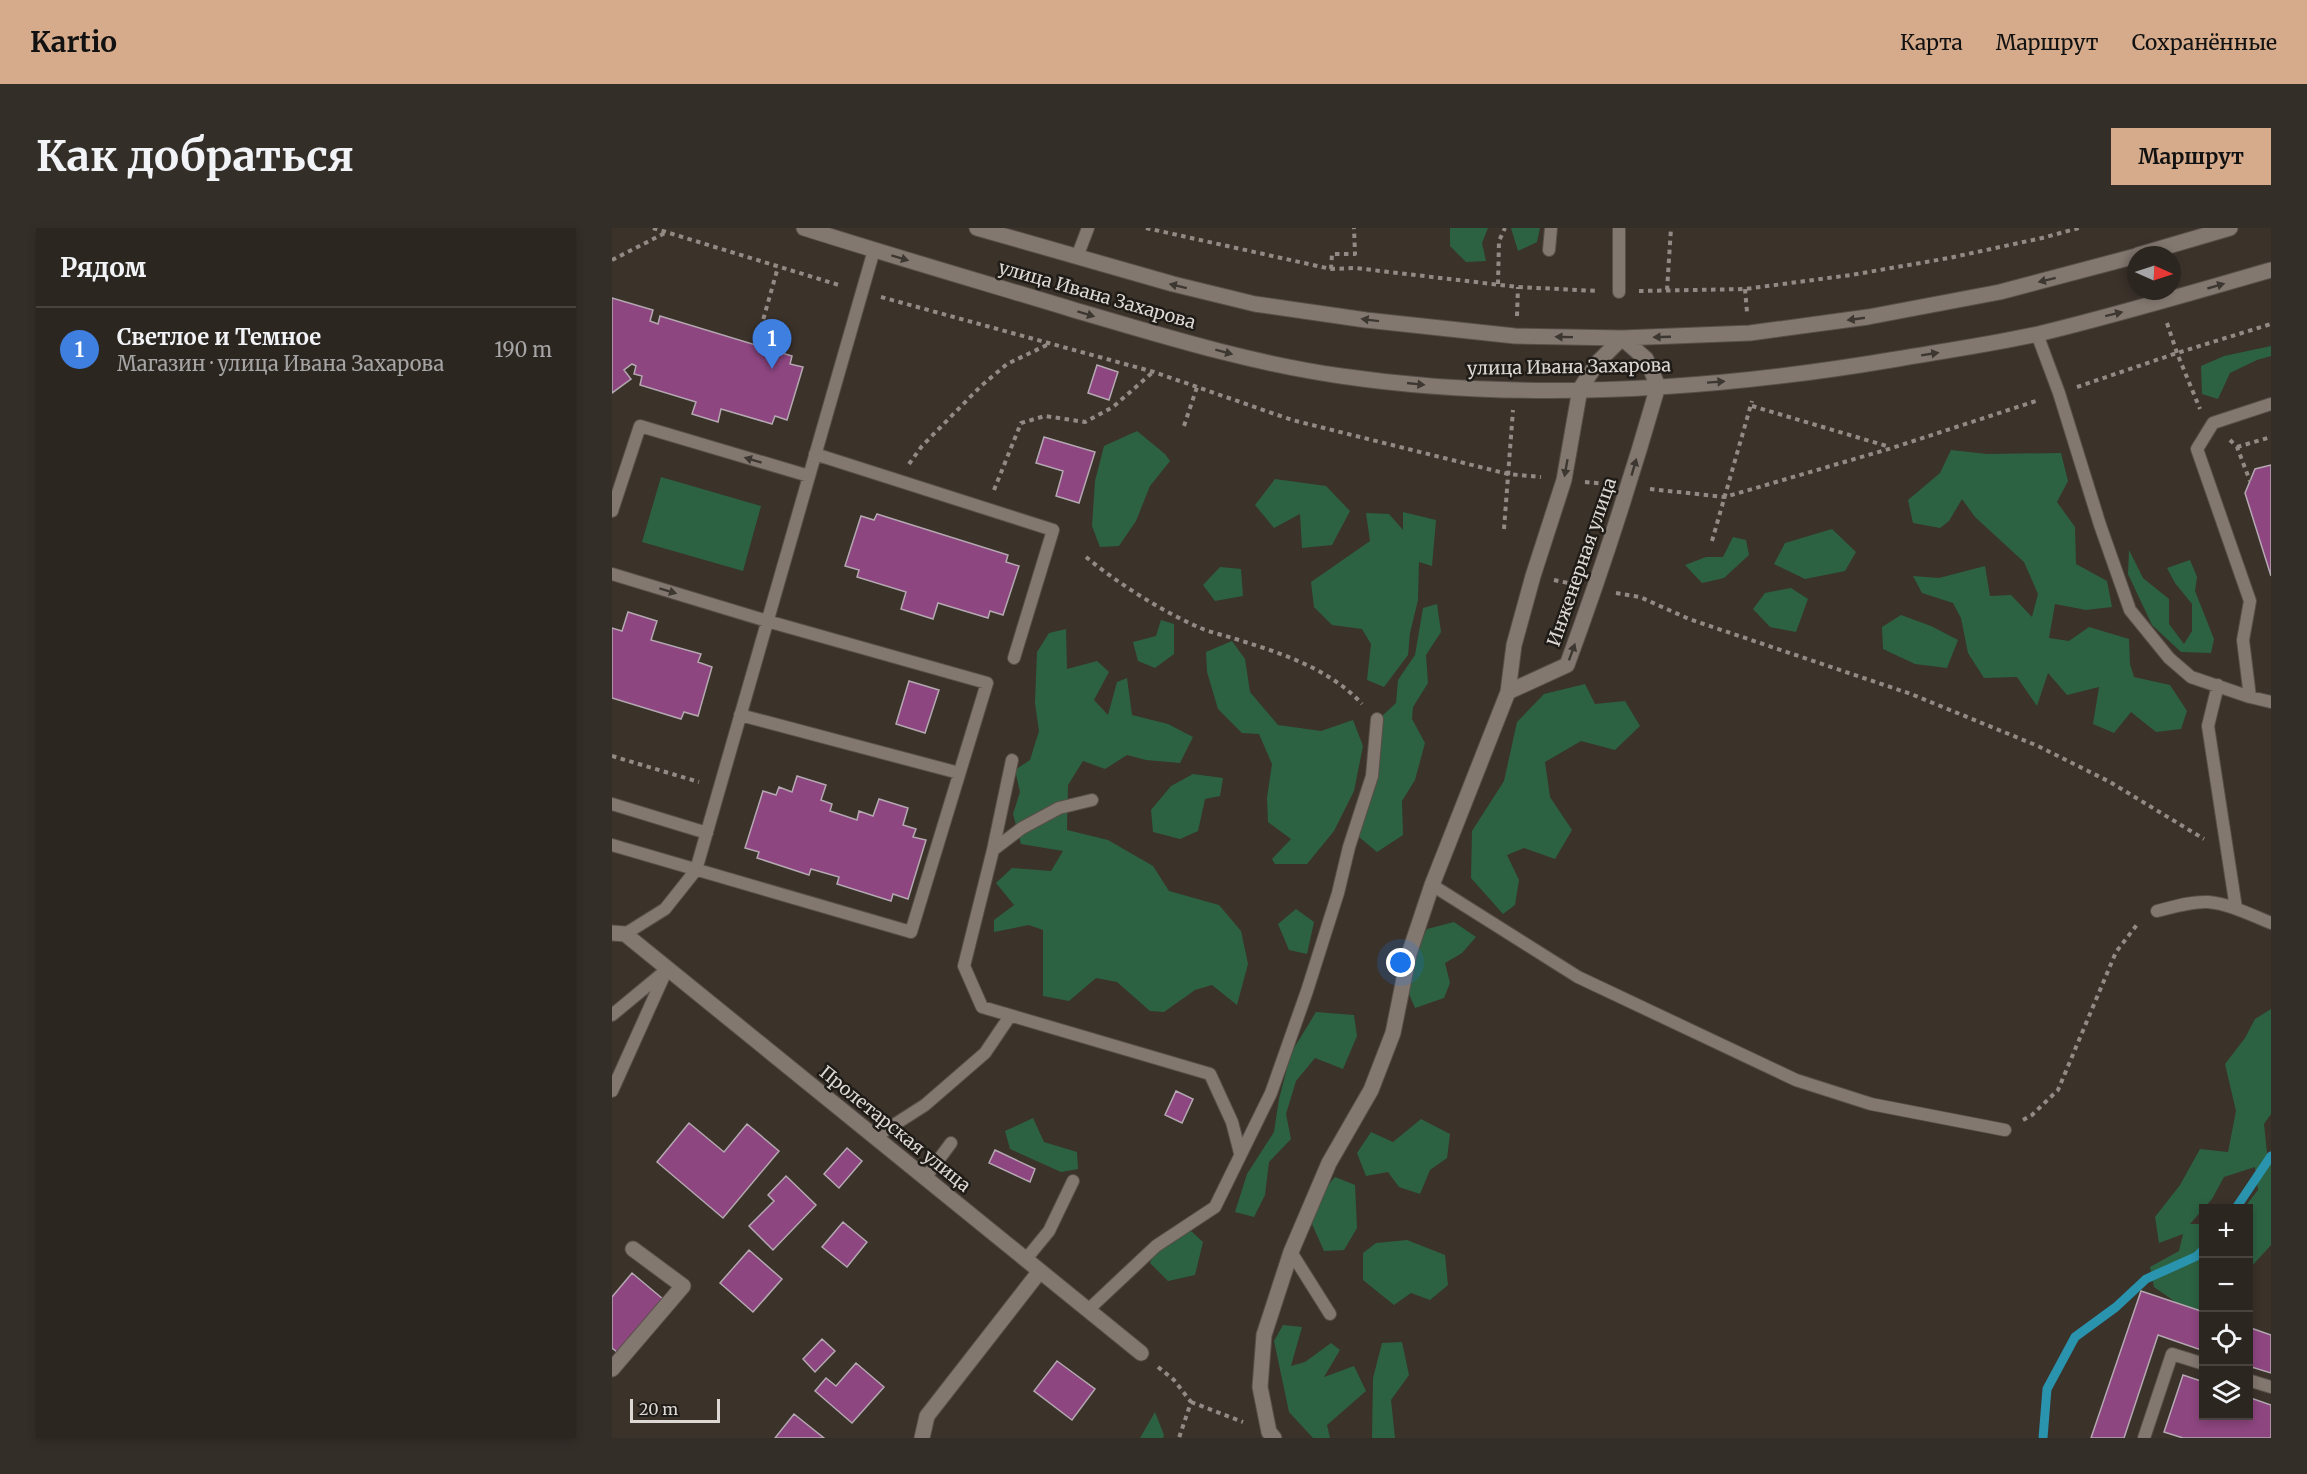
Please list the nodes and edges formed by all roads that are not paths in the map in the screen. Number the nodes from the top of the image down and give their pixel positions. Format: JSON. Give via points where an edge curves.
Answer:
{"nodes":[{"id":1,"x":804,"y":228,"type":"edge"},
{"id":2,"x":977,"y":228,"type":"edge"},
{"id":3,"x":1088,"y":228,"type":"edge"},
{"id":4,"x":1551,"y":228,"type":"edge"},
{"id":5,"x":1619,"y":228,"type":"edge"},
{"id":6,"x":2230,"y":228,"type":"edge"},
{"id":7,"x":2204,"y":232,"type":"edge"},
{"id":8,"x":2163,"y":246,"type":"edge"},
{"id":9,"x":874,"y":250,"type":"junction"},
{"id":10,"x":1549,"y":250,"type":"dead end"},
{"id":11,"x":1077,"y":257,"type":"junction"},
{"id":12,"x":2127,"y":258,"type":"edge"},
{"id":13,"x":2271,"y":270,"type":"edge"},
{"id":14,"x":1619,"y":292,"type":"dead end"},
{"id":15,"x":2037,"y":334,"type":"junction"},
{"id":16,"x":1623,"y":338,"type":"junction"},
{"id":17,"x":1658,"y":386,"type":"junction"},
{"id":18,"x":1580,"y":389,"type":"junction"},
{"id":19,"x":2271,"y":404,"type":"edge"},
{"id":20,"x":815,"y":454,"type":"junction"},
{"id":21,"x":809,"y":476,"type":"junction"},
{"id":22,"x":612,"y":511,"type":"edge"},
{"id":23,"x":612,"y":574,"type":"edge"},
{"id":24,"x":767,"y":621,"type":"junction"},
{"id":25,"x":1014,"y":658,"type":"dead end"},
{"id":26,"x":2218,"y":685,"type":"junction"},
{"id":27,"x":1508,"y":692,"type":"junction"},
{"id":28,"x":2250,"y":697,"type":"junction"},
{"id":29,"x":2271,"y":702,"type":"edge"},
{"id":30,"x":740,"y":715,"type":"junction"},
{"id":31,"x":1377,"y":720,"type":"road end"},
{"id":32,"x":1012,"y":760,"type":"dead end"},
{"id":33,"x":959,"y":773,"type":"junction"},
{"id":34,"x":1092,"y":800,"type":"dead end"},
{"id":35,"x":612,"y":804,"type":"edge"},
{"id":36,"x":706,"y":833,"type":"junction"},
{"id":37,"x":612,"y":845,"type":"edge"},
{"id":38,"x":993,"y":850,"type":"junction"},
{"id":39,"x":696,"y":870,"type":"junction"},
{"id":40,"x":1432,"y":885,"type":"junction"},
{"id":41,"x":2236,"y":909,"type":"junction"},
{"id":42,"x":2157,"y":911,"type":"road end"},
{"id":43,"x":2271,"y":923,"type":"edge"},
{"id":44,"x":618,"y":934,"type":"edge"},
{"id":45,"x":667,"y":969,"type":"junction"},
{"id":46,"x":612,"y":1015,"type":"edge"},
{"id":47,"x":1010,"y":1016,"type":"junction"},
{"id":48,"x":612,"y":1091,"type":"edge"},
{"id":49,"x":2005,"y":1130,"type":"road end"},
{"id":50,"x":875,"y":1137,"type":"junction"},
{"id":51,"x":951,"y":1143,"type":"dead end"},
{"id":52,"x":1240,"y":1153,"type":"junction"},
{"id":53,"x":925,"y":1178,"type":"junction"},
{"id":54,"x":1073,"y":1181,"type":"dead end"},
{"id":55,"x":633,"y":1249,"type":"dead end"},
{"id":56,"x":1291,"y":1252,"type":"junction"},
{"id":57,"x":1026,"y":1259,"type":"junction"},
{"id":58,"x":1040,"y":1271,"type":"junction"},
{"id":59,"x":1088,"y":1310,"type":"junction"},
{"id":60,"x":1330,"y":1314,"type":"dead end"},
{"id":61,"x":1141,"y":1353,"type":"road end"},
{"id":62,"x":2199,"y":1362,"type":"edge"},
{"id":63,"x":612,"y":1369,"type":"edge"},
{"id":64,"x":2253,"y":1382,"type":"edge"},
{"id":65,"x":2271,"y":1387,"type":"edge"},
{"id":66,"x":1272,"y":1435,"type":"edge"},
{"id":67,"x":922,"y":1438,"type":"edge"},
{"id":68,"x":2144,"y":1438,"type":"edge"}],
"edges":[{"from":1,"to":9,"type":"main road","name":"улица Ивана Захарова"},
{"from":2,"to":11,"type":"main road","name":"улица Ивана Захарова"},
{"from":3,"to":11,"type":"lane"},
{"from":4,"to":10,"type":"lane"},
{"from":5,"to":14,"type":"lane"},
{"from":6,"to":7,"type":"main road","name":"улица Ивана Захарова"},
{"from":7,"to":8,"type":"main road","name":"улица Ивана Захарова"},
{"from":9,"to":18,"type":"main road","name":"улица Ивана Захарова","one_way":true,"via":[[1248,358],[1341,376],[1439,386],[1514,391]]},
{"from":9,"to":20,"type":"lane"},
{"from":16,"to":11,"type":"main road","name":"улица Ивана Захарова","one_way":true,"via":[[1515,336],[1255,304]]},
{"from":12,"to":16,"type":"main road","name":"улица Ивана Захарова","one_way":true,"via":[[2000,292],[1868,317],[1750,333]]},
{"from":15,"to":13,"type":"main road","name":"улица Ивана Захарова","one_way":true},
{"from":17,"to":15,"type":"main road","name":"улица Ивана Захарова","one_way":true,"via":[[1828,371]]},
{"from":15,"to":26,"type":"lane","via":[[2130,610],[2169,658],[2191,677]]},
{"from":16,"to":17,"type":"main road","via":[[1646,359]]},
{"from":16,"to":18,"type":"main road","via":[[1598,362]]},
{"from":17,"to":18,"type":"main road","name":"улица Ивана Захарова"},
{"from":27,"to":17,"type":"main road","name":"Инженерная улица","one_way":true,"via":[[1567,665],[1629,486]]},
{"from":18,"to":27,"type":"main road","one_way":true,"via":[[1564,480],[1514,645]]},
{"from":19,"to":28,"type":"lane","via":[[2213,423],[2197,449],[2250,601],[2243,640]]},
{"from":20,"to":21,"type":"lane"},
{"from":20,"to":25,"type":"lane","via":[[1053,530]]},
{"from":21,"to":22,"type":"lane","one_way":true,"via":[[640,426]]},
{"from":21,"to":24,"type":"lane"},
{"from":23,"to":24,"type":"lane","one_way":true},
{"from":24,"to":30,"type":"lane"},
{"from":24,"to":33,"type":"lane","via":[[987,683]]},
{"from":26,"to":28,"type":"lane"},
{"from":26,"to":41,"type":"lane","via":[[2208,726]]},
{"from":27,"to":40,"type":"main road"},
{"from":28,"to":29,"type":"lane"},
{"from":30,"to":33,"type":"lane"},
{"from":30,"to":36,"type":"lane"},
{"from":31,"to":52,"type":"lane","via":[[1372,776],[1307,992],[1271,1093]]},
{"from":32,"to":38,"type":"lane"},
{"from":33,"to":39,"type":"lane","via":[[911,932]]},
{"from":34,"to":38,"type":"lane","via":[[1059,808]]},
{"from":35,"to":36,"type":"lane"},
{"from":36,"to":39,"type":"lane"},
{"from":37,"to":39,"type":"lane"},
{"from":38,"to":47,"type":"lane","via":[[964,966],[982,1007]]},
{"from":39,"to":44,"type":"lane","via":[[665,909]]},
{"from":40,"to":49,"type":"lane","via":[[1578,977],[1796,1080],[1871,1104]]},
{"from":40,"to":56,"type":"main road","via":[[1409,954],[1393,1033],[1371,1090],[1329,1163]]},
{"from":41,"to":42,"type":"lane","via":[[2208,902]]},
{"from":41,"to":43,"type":"lane"},
{"from":44,"to":45,"type":"main road","name":"Пролетарская улица"},
{"from":45,"to":46,"type":"lane"},
{"from":45,"to":48,"type":"lane"},
{"from":45,"to":50,"type":"main road","name":"Пролетарская улица"},
{"from":47,"to":50,"type":"lane","via":[[985,1053],[925,1105]]},
{"from":47,"to":52,"type":"lane","via":[[1210,1074],[1232,1122]]},
{"from":50,"to":53,"type":"main road","name":"Пролетарская улица"},
{"from":51,"to":53,"type":"lane"},
{"from":52,"to":59,"type":"lane","via":[[1215,1207],[1156,1246]]},
{"from":53,"to":57,"type":"main road","name":"Пролетарская улица"},
{"from":54,"to":57,"type":"lane","via":[[1049,1231]]},
{"from":55,"to":63,"type":"main road","via":[[683,1286]]},
{"from":56,"to":60,"type":"lane"},
{"from":56,"to":66,"type":"main road","via":[[1264,1335],[1260,1387]]},
{"from":57,"to":58,"type":"main road","name":"Пролетарская улица"},
{"from":58,"to":59,"type":"main road","name":"Пролетарская улица"},
{"from":58,"to":67,"type":"main road","via":[[927,1416]]},
{"from":59,"to":61,"type":"main road","name":"Пролетарская улица"},
{"from":62,"to":68,"type":"lane","via":[[2172,1354]]},
{"from":64,"to":65,"type":"lane"}]}
